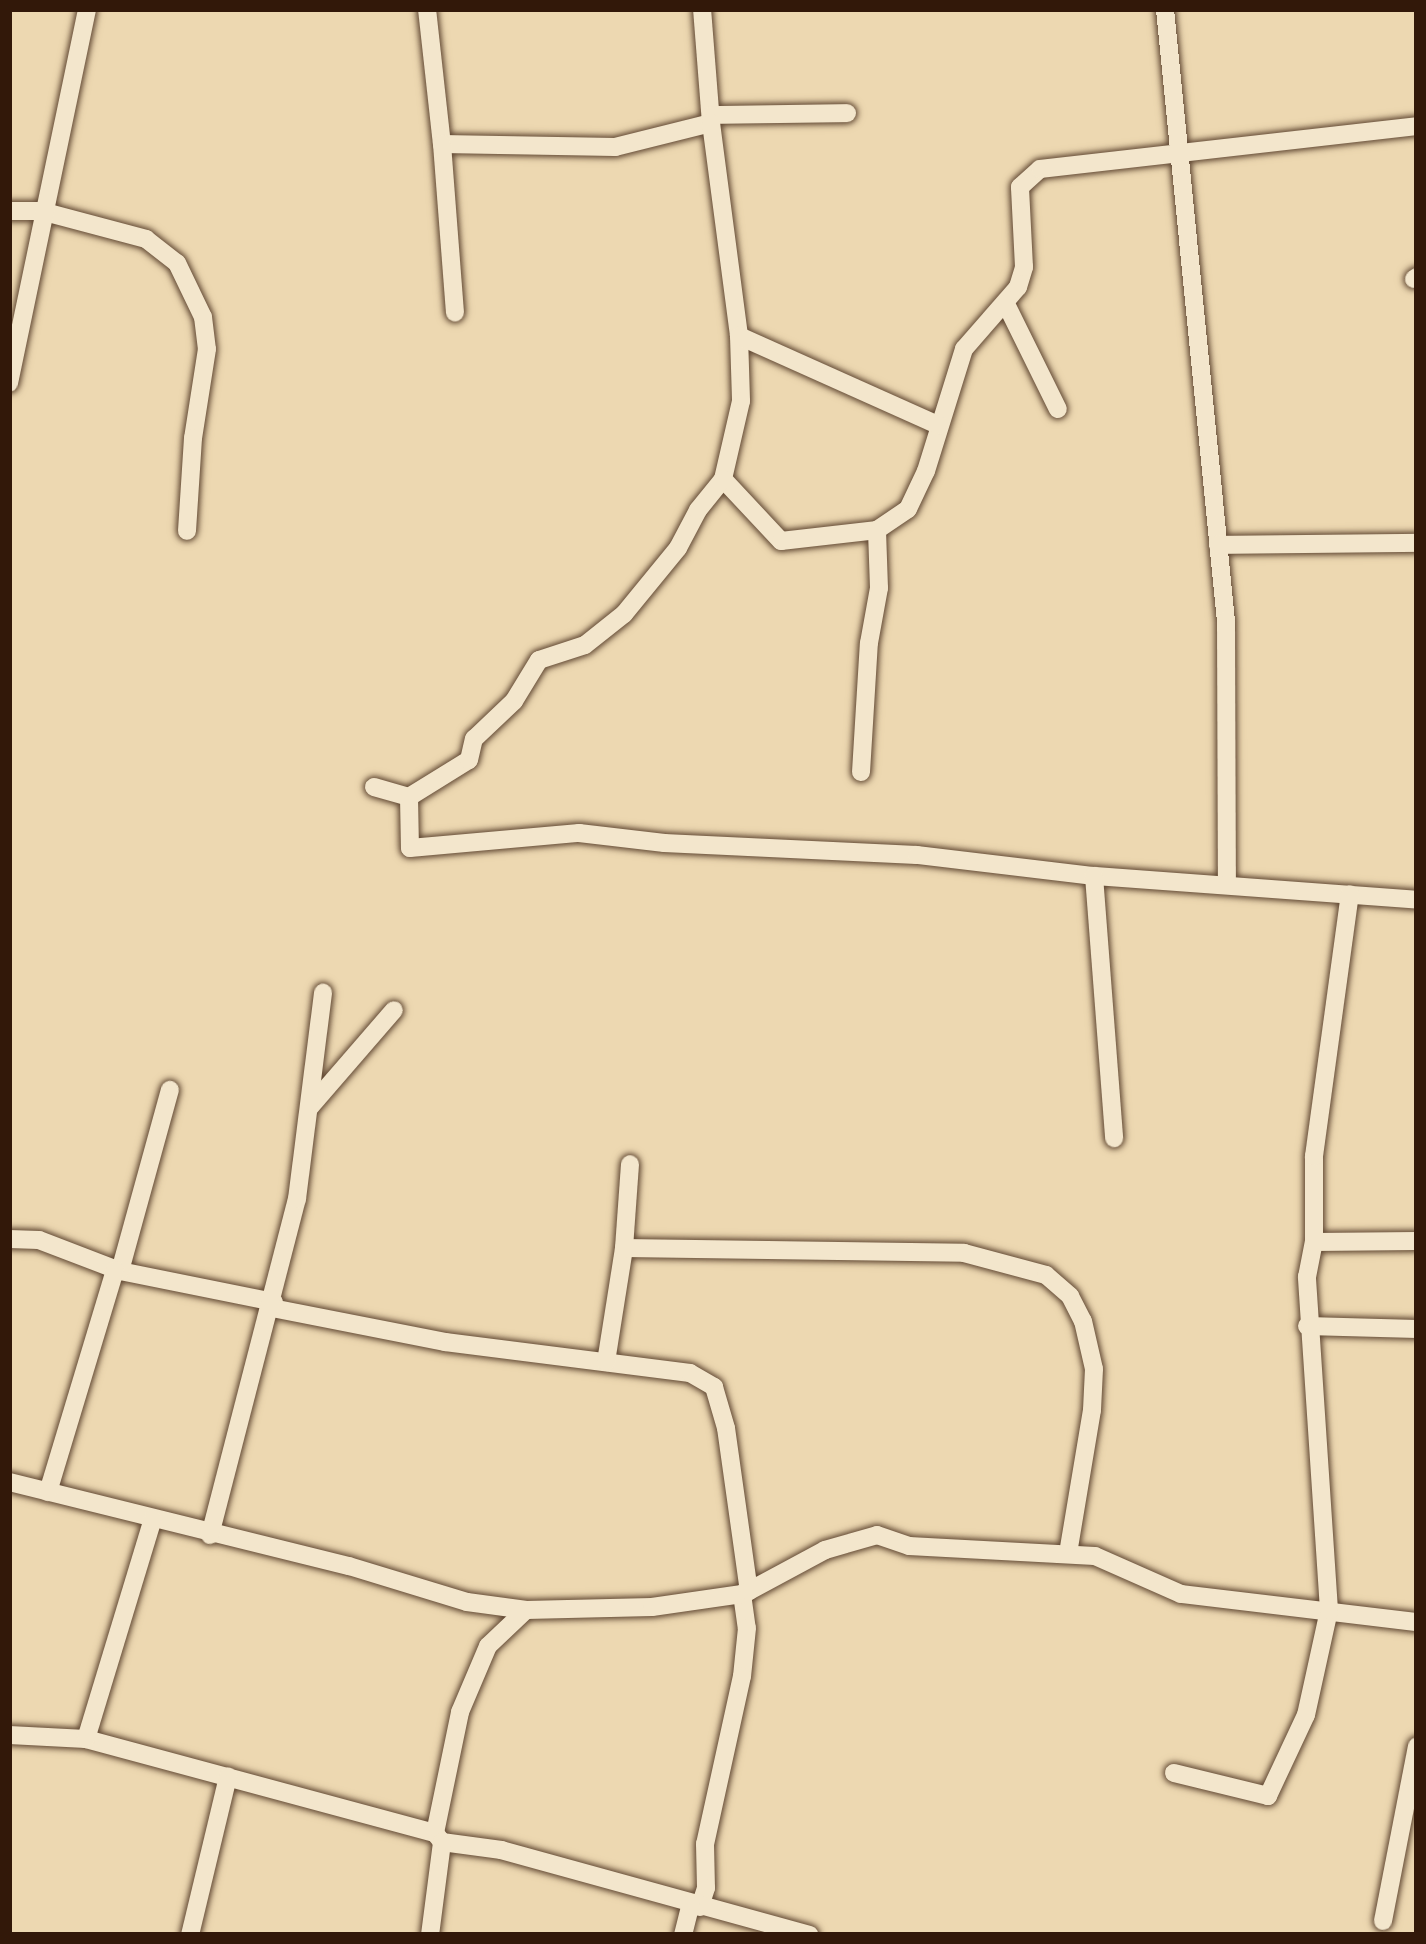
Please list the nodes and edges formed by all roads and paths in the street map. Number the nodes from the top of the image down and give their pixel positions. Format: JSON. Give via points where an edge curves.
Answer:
{"nodes":[{"id":1,"x":87,"y":9,"type":"edge"},
{"id":2,"x":427,"y":9,"type":"edge"},
{"id":3,"x":702,"y":9,"type":"edge"},
{"id":4,"x":1165,"y":9,"type":"edge"},
{"id":5,"x":847,"y":113,"type":"dead end"},
{"id":6,"x":711,"y":119,"type":"junction"},
{"id":7,"x":1417,"y":126,"type":"edge"},
{"id":8,"x":442,"y":144,"type":"junction"},
{"id":9,"x":1180,"y":149,"type":"junction"},
{"id":10,"x":9,"y":211,"type":"edge"},
{"id":11,"x":41,"y":211,"type":"junction"},
{"id":12,"x":1006,"y":304,"type":"junction"},
{"id":13,"x":454,"y":313,"type":"dead end"},
{"id":14,"x":739,"y":336,"type":"junction"},
{"id":15,"x":9,"y":383,"type":"edge"},
{"id":16,"x":1058,"y":409,"type":"dead end"},
{"id":17,"x":938,"y":424,"type":"junction"},
{"id":18,"x":723,"y":479,"type":"junction"},
{"id":19,"x":877,"y":530,"type":"junction"},
{"id":20,"x":187,"y":531,"type":"dead end"},
{"id":21,"x":1417,"y":544,"type":"edge"},
{"id":22,"x":1218,"y":545,"type":"junction"},
{"id":23,"x":861,"y":772,"type":"dead end"},
{"id":24,"x":374,"y":787,"type":"dead end"},
{"id":25,"x":409,"y":796,"type":"junction"},
{"id":26,"x":1094,"y":876,"type":"junction"},
{"id":27,"x":1226,"y":883,"type":"junction"},
{"id":28,"x":1350,"y":894,"type":"junction"},
{"id":29,"x":1417,"y":900,"type":"edge"},
{"id":30,"x":323,"y":993,"type":"dead end"},
{"id":31,"x":394,"y":1010,"type":"dead end"},
{"id":32,"x":170,"y":1090,"type":"dead end"},
{"id":33,"x":307,"y":1111,"type":"junction"},
{"id":34,"x":1114,"y":1138,"type":"dead end"},
{"id":35,"x":630,"y":1164,"type":"dead end"},
{"id":36,"x":9,"y":1239,"type":"edge"},
{"id":37,"x":1417,"y":1241,"type":"edge"},
{"id":38,"x":1314,"y":1242,"type":"junction"},
{"id":39,"x":624,"y":1248,"type":"junction"},
{"id":40,"x":117,"y":1270,"type":"junction"},
{"id":41,"x":273,"y":1305,"type":"junction"},
{"id":42,"x":1307,"y":1325,"type":"junction"},
{"id":43,"x":1417,"y":1329,"type":"edge"},
{"id":44,"x":607,"y":1362,"type":"junction"},
{"id":45,"x":9,"y":1482,"type":"edge"},
{"id":46,"x":48,"y":1492,"type":"junction"},
{"id":47,"x":153,"y":1519,"type":"junction"},
{"id":48,"x":210,"y":1534,"type":"junction"},
{"id":49,"x":1068,"y":1553,"type":"junction"},
{"id":50,"x":746,"y":1593,"type":"junction"},
{"id":51,"x":526,"y":1610,"type":"junction"},
{"id":52,"x":1329,"y":1610,"type":"junction"},
{"id":53,"x":1417,"y":1622,"type":"edge"},
{"id":54,"x":9,"y":1735,"type":"edge"},
{"id":55,"x":86,"y":1739,"type":"junction"},
{"id":56,"x":1417,"y":1746,"type":"edge"},
{"id":57,"x":1174,"y":1773,"type":"dead end"},
{"id":58,"x":228,"y":1777,"type":"junction"},
{"id":59,"x":438,"y":1838,"type":"junction"},
{"id":60,"x":696,"y":1905,"type":"junction"},
{"id":61,"x":1382,"y":1922,"type":"dead end"},
{"id":62,"x":190,"y":1935,"type":"edge"},
{"id":63,"x":430,"y":1935,"type":"edge"},
{"id":64,"x":683,"y":1935,"type":"edge"},
{"id":65,"x":808,"y":1935,"type":"edge"}],
"edges":[{"from":1,"to":11,"type":"street"},
{"from":2,"to":8,"type":"street"},
{"from":3,"to":6,"type":"street"},
{"from":4,"to":9,"type":"street"},
{"from":5,"to":6,"type":"street"},
{"from":6,"to":8,"type":"street","via":[[615,147]]},
{"from":6,"to":14,"type":"street"},
{"from":7,"to":9,"type":"street"},
{"from":8,"to":13,"type":"street"},
{"from":9,"to":12,"type":"street","via":[[1040,170],[1020,187],[1024,266]]},
{"from":9,"to":22,"type":"street"},
{"from":10,"to":11,"type":"street"},
{"from":11,"to":15,"type":"street"},
{"from":11,"to":20,"type":"street","via":[[146,239],[177,263],[203,317],[207,349]]},
{"from":12,"to":16,"type":"street"},
{"from":12,"to":17,"type":"street","via":[[964,349]]},
{"from":14,"to":17,"type":"street"},
{"from":14,"to":18,"type":"street","via":[[741,401]]},
{"from":17,"to":19,"type":"street","via":[[908,509]]},
{"from":18,"to":19,"type":"street","via":[[781,541]]},
{"from":18,"to":25,"type":"street","via":[[625,614],[585,645],[539,660],[514,701],[474,739],[469,760]]},
{"from":19,"to":23,"type":"street"},
{"from":21,"to":22,"type":"street"},
{"from":22,"to":27,"type":"street","via":[[1229,700]]},
{"from":24,"to":25,"type":"street"},
{"from":25,"to":26,"type":"street","via":[[410,848],[579,833],[917,855]]},
{"from":26,"to":27,"type":"street"},
{"from":26,"to":34,"type":"street"},
{"from":27,"to":28,"type":"street"},
{"from":28,"to":29,"type":"street"},
{"from":28,"to":38,"type":"street","via":[[1315,1156]]},
{"from":30,"to":33,"type":"street"},
{"from":31,"to":33,"type":"street"},
{"from":32,"to":40,"type":"street"},
{"from":33,"to":41,"type":"street"},
{"from":35,"to":39,"type":"street"},
{"from":36,"to":40,"type":"street","via":[[39,1240]]},
{"from":37,"to":38,"type":"street"},
{"from":38,"to":42,"type":"street"},
{"from":39,"to":44,"type":"street"},
{"from":39,"to":49,"type":"street","via":[[964,1253],[1046,1275],[1083,1321],[1094,1369]]},
{"from":40,"to":41,"type":"street"},
{"from":40,"to":46,"type":"street"},
{"from":41,"to":44,"type":"street","via":[[445,1342]]},
{"from":41,"to":48,"type":"street"},
{"from":42,"to":43,"type":"street"},
{"from":42,"to":52,"type":"street"},
{"from":44,"to":50,"type":"street","via":[[690,1373],[714,1387]]},
{"from":45,"to":46,"type":"street"},
{"from":46,"to":47,"type":"street"},
{"from":47,"to":48,"type":"street"},
{"from":47,"to":55,"type":"street"},
{"from":48,"to":51,"type":"street","via":[[467,1602]]},
{"from":49,"to":50,"type":"street","via":[[909,1546],[877,1535],[825,1550]]},
{"from":49,"to":52,"type":"street","via":[[1095,1556],[1180,1594]]},
{"from":50,"to":51,"type":"street","via":[[652,1607]]},
{"from":50,"to":60,"type":"street","via":[[742,1676],[704,1844],[706,1888]]},
{"from":51,"to":59,"type":"street","via":[[488,1646],[460,1712]]},
{"from":52,"to":53,"type":"street"},
{"from":52,"to":57,"type":"street","via":[[1306,1715],[1268,1796]]},
{"from":54,"to":55,"type":"street"},
{"from":55,"to":58,"type":"street"},
{"from":56,"to":61,"type":"street"},
{"from":58,"to":59,"type":"street"},
{"from":58,"to":62,"type":"street"},
{"from":59,"to":60,"type":"street"},
{"from":59,"to":63,"type":"street"},
{"from":60,"to":64,"type":"street"},
{"from":60,"to":65,"type":"street"}]}
